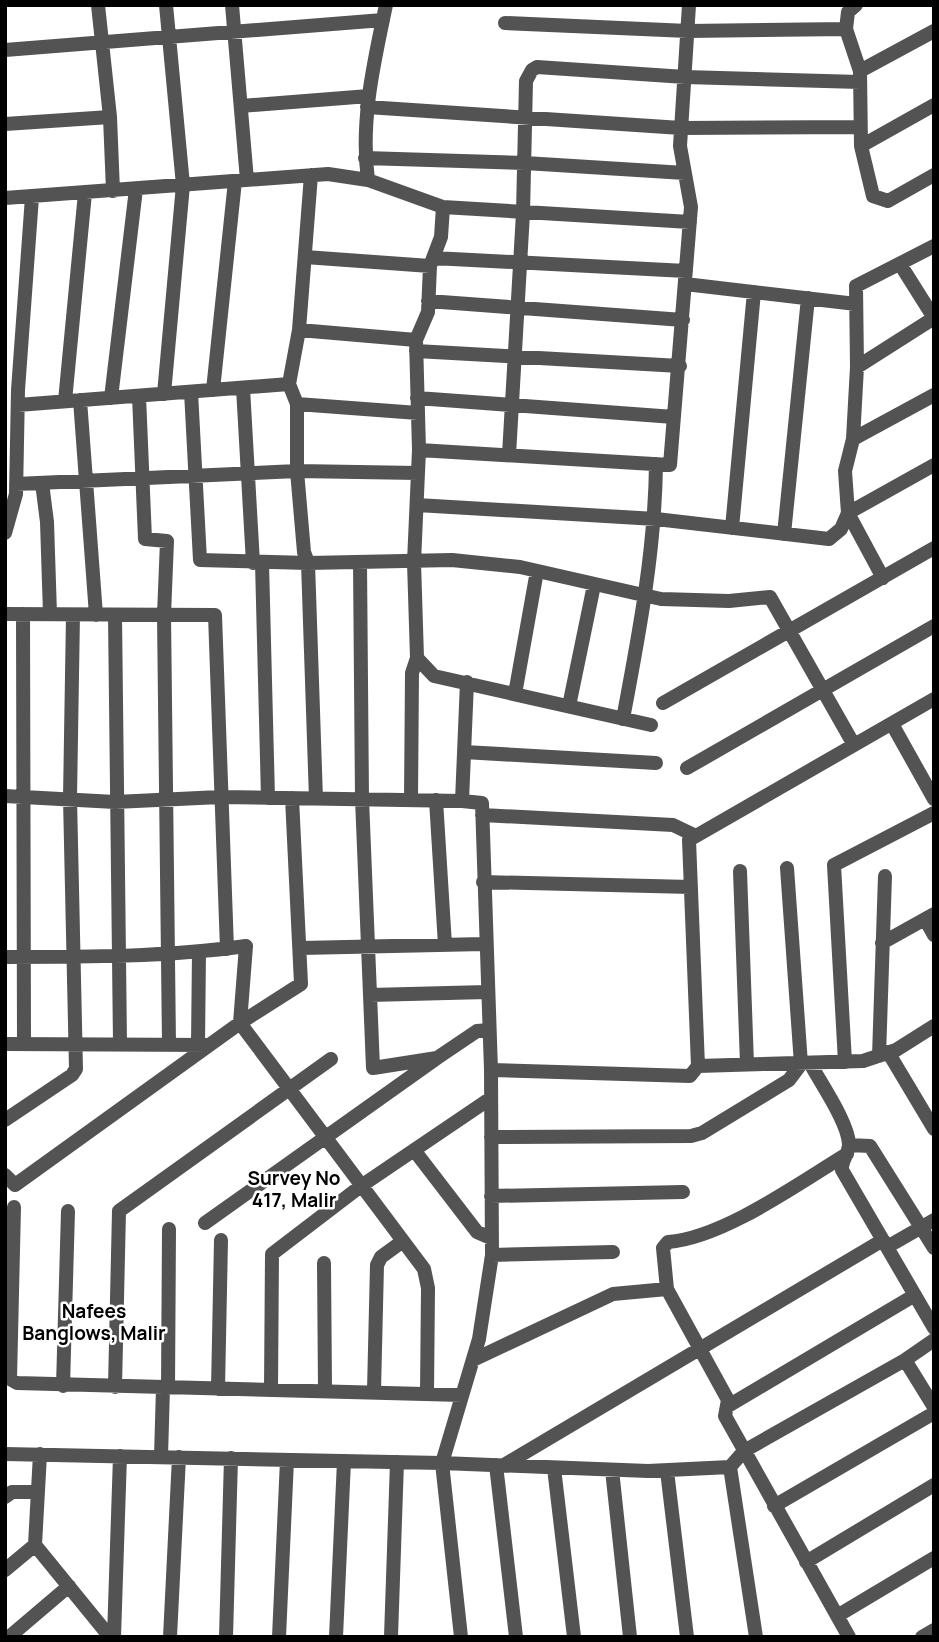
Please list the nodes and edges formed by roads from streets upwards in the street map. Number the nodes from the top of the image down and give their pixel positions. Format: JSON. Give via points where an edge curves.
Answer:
{"nodes":[{"id":1,"x":98,"y":5,"type":"edge"},
{"id":2,"x":166,"y":5,"type":"edge"},
{"id":3,"x":232,"y":5,"type":"edge"},
{"id":4,"x":689,"y":5,"type":"edge"},
{"id":5,"x":856,"y":5,"type":"edge"},
{"id":6,"x":384,"y":13,"type":"edge"},
{"id":7,"x":505,"y":23,"type":"dead end"},
{"id":8,"x":846,"y":29,"type":"junction"},
{"id":9,"x":688,"y":31,"type":"junction"},
{"id":10,"x":235,"y":32,"type":"junction"},
{"id":11,"x":934,"y":32,"type":"edge"},
{"id":12,"x":169,"y":37,"type":"junction"},
{"id":13,"x":102,"y":43,"type":"junction"},
{"id":14,"x":5,"y":50,"type":"edge"},
{"id":15,"x":860,"y":76,"type":"junction"},
{"id":16,"x":685,"y":77,"type":"junction"},
{"id":17,"x":368,"y":102,"type":"junction"},
{"id":18,"x":934,"y":105,"type":"edge"},
{"id":19,"x":241,"y":106,"type":"junction"},
{"id":20,"x":526,"y":116,"type":"junction"},
{"id":21,"x":110,"y":117,"type":"junction"},
{"id":22,"x":5,"y":124,"type":"edge"},
{"id":23,"x":860,"y":127,"type":"junction"},
{"id":24,"x":681,"y":128,"type":"junction"},
{"id":25,"x":860,"y":146,"type":"junction"},
{"id":26,"x":365,"y":158,"type":"junction"},
{"id":27,"x":525,"y":163,"type":"junction"},
{"id":28,"x":685,"y":173,"type":"junction"},
{"id":29,"x":311,"y":175,"type":"junction"},
{"id":30,"x":934,"y":175,"type":"edge"},
{"id":31,"x":368,"y":180,"type":"junction"},
{"id":32,"x":241,"y":181,"type":"junction"},
{"id":33,"x":183,"y":185,"type":"junction"},
{"id":34,"x":136,"y":189,"type":"junction"},
{"id":35,"x":113,"y":191,"type":"junction"},
{"id":36,"x":85,"y":193,"type":"junction"},
{"id":37,"x":32,"y":197,"type":"junction"},
{"id":38,"x":5,"y":198,"type":"edge"},
{"id":39,"x":443,"y":207,"type":"junction"},
{"id":40,"x":523,"y":213,"type":"junction"},
{"id":41,"x":690,"y":222,"type":"junction"},
{"id":42,"x":934,"y":246,"type":"edge"},
{"id":43,"x":305,"y":257,"type":"junction"},
{"id":44,"x":432,"y":262,"type":"junction"},
{"id":45,"x":520,"y":262,"type":"junction"},
{"id":46,"x":900,"y":264,"type":"junction"},
{"id":47,"x":685,"y":277,"type":"junction"},
{"id":48,"x":754,"y":292,"type":"junction"},
{"id":49,"x":808,"y":298,"type":"junction"},
{"id":50,"x":428,"y":301,"type":"junction"},
{"id":51,"x":856,"y":304,"type":"junction"},
{"id":52,"x":517,"y":307,"type":"junction"},
{"id":53,"x":683,"y":320,"type":"junction"},
{"id":54,"x":299,"y":330,"type":"junction"},
{"id":55,"x":416,"y":346,"type":"junction"},
{"id":56,"x":516,"y":356,"type":"junction"},
{"id":57,"x":680,"y":366,"type":"junction"},
{"id":58,"x":857,"y":367,"type":"junction"},
{"id":59,"x":289,"y":384,"type":"junction"},
{"id":60,"x":243,"y":388,"type":"junction"},
{"id":61,"x":213,"y":390,"type":"junction"},
{"id":62,"x":12,"y":391,"type":"edge"},
{"id":63,"x":191,"y":392,"type":"junction"},
{"id":64,"x":164,"y":394,"type":"junction"},
{"id":65,"x":139,"y":396,"type":"junction"},
{"id":66,"x":934,"y":396,"type":"edge"},
{"id":67,"x":111,"y":398,"type":"junction"},
{"id":68,"x":72,"y":401,"type":"junction"},
{"id":69,"x":297,"y":404,"type":"junction"},
{"id":70,"x":18,"y":405,"type":"junction"},
{"id":71,"x":512,"y":405,"type":"junction"},
{"id":72,"x":418,"y":406,"type":"junction"},
{"id":73,"x":674,"y":417,"type":"junction"},
{"id":74,"x":853,"y":439,"type":"junction"},
{"id":75,"x":419,"y":450,"type":"junction"},
{"id":76,"x":509,"y":455,"type":"junction"},
{"id":77,"x":656,"y":464,"type":"junction"},
{"id":78,"x":934,"y":465,"type":"edge"},
{"id":79,"x":297,"y":471,"type":"junction"},
{"id":80,"x":248,"y":473,"type":"junction"},
{"id":81,"x":418,"y":473,"type":"junction"},
{"id":82,"x":197,"y":476,"type":"junction"},
{"id":83,"x":143,"y":478,"type":"junction"},
{"id":84,"x":85,"y":481,"type":"junction"},
{"id":85,"x":42,"y":483,"type":"junction"},
{"id":86,"x":16,"y":484,"type":"junction"},
{"id":87,"x":417,"y":505,"type":"junction"},
{"id":88,"x":848,"y":513,"type":"junction"},
{"id":89,"x":656,"y":519,"type":"junction"},
{"id":90,"x":732,"y":528,"type":"junction"},
{"id":91,"x":5,"y":533,"type":"edge"},
{"id":92,"x":784,"y":534,"type":"junction"},
{"id":93,"x":934,"y":548,"type":"edge"},
{"id":94,"x":414,"y":562,"type":"junction"},
{"id":95,"x":257,"y":563,"type":"junction"},
{"id":96,"x":308,"y":563,"type":"junction"},
{"id":97,"x":360,"y":563,"type":"junction"},
{"id":98,"x":537,"y":571,"type":"junction"},
{"id":99,"x":883,"y":578,"type":"junction"},
{"id":100,"x":594,"y":585,"type":"junction"},
{"id":101,"x":646,"y":596,"type":"junction"},
{"id":102,"x":5,"y":614,"type":"edge"},
{"id":103,"x":23,"y":614,"type":"junction"},
{"id":104,"x":50,"y":614,"type":"junction"},
{"id":105,"x":73,"y":615,"type":"junction"},
{"id":106,"x":96,"y":615,"type":"junction"},
{"id":107,"x":115,"y":615,"type":"junction"},
{"id":108,"x":164,"y":615,"type":"junction"},
{"id":109,"x":934,"y":626,"type":"edge"},
{"id":110,"x":790,"y":632,"type":"junction"},
{"id":111,"x":417,"y":658,"type":"junction"},
{"id":112,"x":467,"y":682,"type":"junction"},
{"id":113,"x":824,"y":691,"type":"junction"},
{"id":114,"x":516,"y":694,"type":"junction"},
{"id":115,"x":934,"y":699,"type":"edge"},
{"id":116,"x":663,"y":704,"type":"dead end"},
{"id":117,"x":569,"y":706,"type":"junction"},
{"id":118,"x":623,"y":719,"type":"junction"},
{"id":119,"x":892,"y":723,"type":"junction"},
{"id":120,"x":651,"y":725,"type":"dead end"},
{"id":121,"x":854,"y":745,"type":"junction"},
{"id":122,"x":464,"y":751,"type":"junction"},
{"id":123,"x":656,"y":763,"type":"dead end"},
{"id":124,"x":687,"y":768,"type":"dead end"},
{"id":125,"x":927,"y":772,"type":"edge"},
{"id":126,"x":5,"y":796,"type":"edge"},
{"id":127,"x":23,"y":796,"type":"junction"},
{"id":128,"x":220,"y":797,"type":"junction"},
{"id":129,"x":70,"y":798,"type":"junction"},
{"id":130,"x":268,"y":798,"type":"junction"},
{"id":131,"x":292,"y":798,"type":"junction"},
{"id":132,"x":167,"y":799,"type":"junction"},
{"id":133,"x":316,"y":799,"type":"junction"},
{"id":134,"x":362,"y":799,"type":"junction"},
{"id":135,"x":934,"y":799,"type":"edge"},
{"id":136,"x":411,"y":800,"type":"junction"},
{"id":137,"x":436,"y":800,"type":"junction"},
{"id":138,"x":462,"y":801,"type":"junction"},
{"id":139,"x":115,"y":802,"type":"junction"},
{"id":140,"x":934,"y":813,"type":"edge"},
{"id":141,"x":482,"y":815,"type":"junction"},
{"id":142,"x":696,"y":836,"type":"junction"},
{"id":143,"x":788,"y":868,"type":"dead end"},
{"id":144,"x":740,"y":871,"type":"dead end"},
{"id":145,"x":885,"y":876,"type":"dead end"},
{"id":146,"x":483,"y":882,"type":"junction"},
{"id":147,"x":691,"y":887,"type":"junction"},
{"id":148,"x":929,"y":917,"type":"edge"},
{"id":149,"x":934,"y":935,"type":"edge"},
{"id":150,"x":882,"y":943,"type":"junction"},
{"id":151,"x":485,"y":944,"type":"junction"},
{"id":152,"x":445,"y":945,"type":"junction"},
{"id":153,"x":369,"y":947,"type":"junction"},
{"id":154,"x":301,"y":948,"type":"junction"},
{"id":155,"x":227,"y":949,"type":"junction"},
{"id":156,"x":199,"y":952,"type":"junction"},
{"id":157,"x":170,"y":954,"type":"junction"},
{"id":158,"x":118,"y":955,"type":"junction"},
{"id":159,"x":5,"y":957,"type":"edge"},
{"id":160,"x":24,"y":957,"type":"junction"},
{"id":161,"x":74,"y":958,"type":"junction"},
{"id":162,"x":487,"y":992,"type":"junction"},
{"id":163,"x":370,"y":995,"type":"junction"},
{"id":164,"x":240,"y":1023,"type":"junction"},
{"id":165,"x":934,"y":1026,"type":"edge"},
{"id":166,"x":489,"y":1030,"type":"junction"},
{"id":167,"x":5,"y":1044,"type":"edge"},
{"id":168,"x":24,"y":1044,"type":"junction"},
{"id":169,"x":76,"y":1044,"type":"junction"},
{"id":170,"x":120,"y":1044,"type":"junction"},
{"id":171,"x":169,"y":1045,"type":"junction"},
{"id":172,"x":204,"y":1045,"type":"junction"},
{"id":173,"x":883,"y":1054,"type":"junction"},
{"id":174,"x":437,"y":1058,"type":"junction"},
{"id":175,"x":331,"y":1059,"type":"dead end"},
{"id":176,"x":845,"y":1062,"type":"junction"},
{"id":177,"x":806,"y":1063,"type":"junction"},
{"id":178,"x":747,"y":1065,"type":"junction"},
{"id":179,"x":698,"y":1066,"type":"junction"},
{"id":180,"x":491,"y":1070,"type":"junction"},
{"id":181,"x":288,"y":1087,"type":"junction"},
{"id":182,"x":491,"y":1098,"type":"junction"},
{"id":183,"x":5,"y":1120,"type":"edge"},
{"id":184,"x":934,"y":1129,"type":"edge"},
{"id":185,"x":325,"y":1137,"type":"junction"},
{"id":186,"x":491,"y":1137,"type":"junction"},
{"id":187,"x":414,"y":1150,"type":"junction"},
{"id":188,"x":848,"y":1150,"type":"junction"},
{"id":189,"x":5,"y":1175,"type":"edge"},
{"id":190,"x":361,"y":1186,"type":"junction"},
{"id":191,"x":683,"y":1192,"type":"dead end"},
{"id":192,"x":491,"y":1196,"type":"junction"},
{"id":193,"x":14,"y":1207,"type":"dead end"},
{"id":194,"x":68,"y":1211,"type":"dead end"},
{"id":195,"x":205,"y":1223,"type":"dead end"},
{"id":196,"x":927,"y":1224,"type":"edge"},
{"id":197,"x":170,"y":1229,"type":"dead end"},
{"id":198,"x":491,"y":1238,"type":"junction"},
{"id":199,"x":221,"y":1240,"type":"dead end"},
{"id":200,"x":403,"y":1241,"type":"junction"},
{"id":201,"x":885,"y":1243,"type":"junction"},
{"id":202,"x":934,"y":1248,"type":"edge"},
{"id":203,"x":614,"y":1252,"type":"dead end"},
{"id":204,"x":492,"y":1255,"type":"junction"},
{"id":205,"x":324,"y":1263,"type":"dead end"},
{"id":206,"x":667,"y":1289,"type":"junction"},
{"id":207,"x":915,"y":1295,"type":"junction"},
{"id":208,"x":934,"y":1328,"type":"edge"},
{"id":209,"x":934,"y":1340,"type":"edge"},
{"id":210,"x":701,"y":1348,"type":"junction"},
{"id":211,"x":472,"y":1360,"type":"junction"},
{"id":212,"x":905,"y":1360,"type":"junction"},
{"id":213,"x":64,"y":1385,"type":"junction"},
{"id":214,"x":115,"y":1387,"type":"junction"},
{"id":215,"x":165,"y":1388,"type":"junction"},
{"id":216,"x":218,"y":1389,"type":"junction"},
{"id":217,"x":325,"y":1389,"type":"junction"},
{"id":218,"x":271,"y":1390,"type":"junction"},
{"id":219,"x":374,"y":1391,"type":"junction"},
{"id":220,"x":427,"y":1393,"type":"junction"},
{"id":221,"x":462,"y":1395,"type":"junction"},
{"id":222,"x":728,"y":1406,"type":"junction"},
{"id":223,"x":934,"y":1407,"type":"edge"},
{"id":224,"x":934,"y":1413,"type":"edge"},
{"id":225,"x":744,"y":1451,"type":"junction"},
{"id":226,"x":5,"y":1454,"type":"edge"},
{"id":227,"x":40,"y":1454,"type":"junction"},
{"id":228,"x":120,"y":1456,"type":"junction"},
{"id":229,"x":161,"y":1457,"type":"junction"},
{"id":230,"x":179,"y":1457,"type":"junction"},
{"id":231,"x":230,"y":1458,"type":"junction"},
{"id":232,"x":287,"y":1460,"type":"junction"},
{"id":233,"x":344,"y":1461,"type":"junction"},
{"id":234,"x":397,"y":1462,"type":"junction"},
{"id":235,"x":442,"y":1464,"type":"junction"},
{"id":236,"x":499,"y":1466,"type":"junction"},
{"id":237,"x":730,"y":1467,"type":"junction"},
{"id":238,"x":554,"y":1468,"type":"junction"},
{"id":239,"x":612,"y":1470,"type":"junction"},
{"id":240,"x":667,"y":1471,"type":"junction"},
{"id":241,"x":934,"y":1485,"type":"edge"},
{"id":242,"x":38,"y":1492,"type":"junction"},
{"id":243,"x":5,"y":1497,"type":"edge"},
{"id":244,"x":774,"y":1506,"type":"junction"},
{"id":245,"x":36,"y":1545,"type":"junction"},
{"id":246,"x":934,"y":1558,"type":"edge"},
{"id":247,"x":806,"y":1562,"type":"junction"},
{"id":248,"x":5,"y":1570,"type":"edge"},
{"id":249,"x":69,"y":1586,"type":"junction"},
{"id":250,"x":837,"y":1616,"type":"junction"},
{"id":251,"x":934,"y":1630,"type":"edge"},
{"id":252,"x":106,"y":1635,"type":"edge"},
{"id":253,"x":9,"y":1637,"type":"edge"},
{"id":254,"x":170,"y":1637,"type":"edge"},
{"id":255,"x":226,"y":1637,"type":"edge"},
{"id":256,"x":279,"y":1637,"type":"edge"},
{"id":257,"x":336,"y":1637,"type":"edge"},
{"id":258,"x":391,"y":1637,"type":"edge"},
{"id":259,"x":461,"y":1637,"type":"edge"},
{"id":260,"x":516,"y":1637,"type":"edge"},
{"id":261,"x":574,"y":1637,"type":"edge"},
{"id":262,"x":629,"y":1637,"type":"edge"},
{"id":263,"x":687,"y":1637,"type":"edge"},
{"id":264,"x":755,"y":1637,"type":"edge"},
{"id":265,"x":849,"y":1637,"type":"edge"},
{"id":266,"x":922,"y":1637,"type":"edge"}],
"edges":[{"from":1,"to":13,"type":"street"},
{"from":2,"to":12,"type":"street"},
{"from":3,"to":10,"type":"street"},
{"from":4,"to":9,"type":"street"},
{"from":5,"to":8,"type":"street","via":[[848,12]]},
{"from":6,"to":10,"type":"street"},
{"from":6,"to":17,"type":"street"},
{"from":7,"to":9,"type":"street"},
{"from":8,"to":9,"type":"street"},
{"from":8,"to":15,"type":"street"},
{"from":9,"to":16,"type":"street"},
{"from":10,"to":12,"type":"street"},
{"from":10,"to":19,"type":"street"},
{"from":11,"to":15,"type":"street"},
{"from":12,"to":13,"type":"street"},
{"from":12,"to":33,"type":"street"},
{"from":13,"to":14,"type":"street"},
{"from":13,"to":21,"type":"street"},
{"from":15,"to":16,"type":"street"},
{"from":15,"to":23,"type":"street"},
{"from":16,"to":20,"type":"street","via":[[537,67],[526,82]]},
{"from":16,"to":24,"type":"street"},
{"from":17,"to":19,"type":"street"},
{"from":17,"to":20,"type":"street"},
{"from":17,"to":26,"type":"street"},
{"from":18,"to":25,"type":"street"},
{"from":19,"to":32,"type":"street"},
{"from":20,"to":24,"type":"street"},
{"from":20,"to":27,"type":"street"},
{"from":21,"to":22,"type":"street"},
{"from":21,"to":35,"type":"street"},
{"from":23,"to":24,"type":"street"},
{"from":23,"to":25,"type":"street"},
{"from":24,"to":28,"type":"street"},
{"from":25,"to":30,"type":"street","via":[[876,199],[888,201]]},
{"from":26,"to":27,"type":"street"},
{"from":26,"to":31,"type":"street"},
{"from":27,"to":28,"type":"street"},
{"from":27,"to":40,"type":"street"},
{"from":28,"to":41,"type":"street"},
{"from":29,"to":31,"type":"street"},
{"from":29,"to":32,"type":"street"},
{"from":29,"to":43,"type":"street"},
{"from":31,"to":39,"type":"street"},
{"from":32,"to":33,"type":"street"},
{"from":32,"to":61,"type":"street"},
{"from":33,"to":34,"type":"street"},
{"from":33,"to":64,"type":"street"},
{"from":34,"to":35,"type":"street"},
{"from":34,"to":67,"type":"street"},
{"from":35,"to":36,"type":"street"},
{"from":36,"to":37,"type":"street"},
{"from":36,"to":68,"type":"street"},
{"from":37,"to":38,"type":"street"},
{"from":37,"to":62,"type":"street"},
{"from":39,"to":40,"type":"street"},
{"from":39,"to":44,"type":"street","via":[[442,237]]},
{"from":40,"to":41,"type":"street"},
{"from":40,"to":45,"type":"street"},
{"from":41,"to":47,"type":"street"},
{"from":42,"to":46,"type":"street"},
{"from":43,"to":44,"type":"street"},
{"from":43,"to":54,"type":"street"},
{"from":44,"to":45,"type":"street"},
{"from":44,"to":50,"type":"street"},
{"from":45,"to":47,"type":"street"},
{"from":45,"to":52,"type":"street"},
{"from":46,"to":51,"type":"street","via":[[856,286]]},
{"from":46,"to":58,"type":"street","via":[[934,318]]},
{"from":47,"to":48,"type":"street"},
{"from":47,"to":53,"type":"street"},
{"from":48,"to":49,"type":"street"},
{"from":48,"to":90,"type":"street"},
{"from":49,"to":51,"type":"street"},
{"from":49,"to":92,"type":"street"},
{"from":50,"to":52,"type":"street"},
{"from":50,"to":55,"type":"street"},
{"from":51,"to":58,"type":"street"},
{"from":52,"to":53,"type":"street"},
{"from":52,"to":56,"type":"street"},
{"from":53,"to":57,"type":"street"},
{"from":54,"to":55,"type":"street"},
{"from":54,"to":59,"type":"street"},
{"from":55,"to":56,"type":"street"},
{"from":55,"to":72,"type":"street"},
{"from":56,"to":57,"type":"street"},
{"from":56,"to":71,"type":"street"},
{"from":57,"to":73,"type":"street"},
{"from":58,"to":74,"type":"street"},
{"from":59,"to":60,"type":"street"},
{"from":59,"to":69,"type":"street"},
{"from":60,"to":61,"type":"street"},
{"from":60,"to":80,"type":"street"},
{"from":61,"to":63,"type":"street"},
{"from":62,"to":70,"type":"street"},
{"from":63,"to":64,"type":"street"},
{"from":63,"to":82,"type":"street"},
{"from":64,"to":65,"type":"street"},
{"from":65,"to":67,"type":"street"},
{"from":65,"to":83,"type":"street"},
{"from":66,"to":74,"type":"street"},
{"from":67,"to":68,"type":"street"},
{"from":68,"to":70,"type":"street"},
{"from":68,"to":84,"type":"street"},
{"from":69,"to":72,"type":"street"},
{"from":69,"to":79,"type":"street"},
{"from":70,"to":86,"type":"street"},
{"from":71,"to":72,"type":"street"},
{"from":71,"to":73,"type":"street"},
{"from":71,"to":76,"type":"street"},
{"from":72,"to":75,"type":"street"},
{"from":73,"to":77,"type":"street","via":[[670,465]]},
{"from":74,"to":88,"type":"street","via":[[845,471]]},
{"from":75,"to":76,"type":"street"},
{"from":75,"to":81,"type":"street"},
{"from":76,"to":77,"type":"street"},
{"from":77,"to":89,"type":"street"},
{"from":78,"to":88,"type":"street"},
{"from":79,"to":80,"type":"street"},
{"from":79,"to":81,"type":"street"},
{"from":79,"to":96,"type":"street"},
{"from":80,"to":82,"type":"street"},
{"from":80,"to":95,"type":"street"},
{"from":81,"to":87,"type":"street"},
{"from":82,"to":83,"type":"street"},
{"from":82,"to":95,"type":"street","via":[[200,560]]},
{"from":83,"to":84,"type":"street"},
{"from":83,"to":108,"type":"street","via":[[145,539],[167,541]]},
{"from":84,"to":85,"type":"street"},
{"from":84,"to":106,"type":"street"},
{"from":85,"to":86,"type":"street"},
{"from":85,"to":104,"type":"street"},
{"from":86,"to":91,"type":"street"},
{"from":87,"to":89,"type":"street"},
{"from":87,"to":94,"type":"street"},
{"from":88,"to":92,"type":"street","via":[[841,529],[829,539]]},
{"from":88,"to":99,"type":"street"},
{"from":89,"to":90,"type":"street"},
{"from":89,"to":101,"type":"street"},
{"from":90,"to":92,"type":"street"},
{"from":93,"to":99,"type":"street"},
{"from":94,"to":97,"type":"street"},
{"from":94,"to":98,"type":"street","via":[[452,560]]},
{"from":94,"to":111,"type":"street"},
{"from":95,"to":96,"type":"street"},
{"from":95,"to":130,"type":"street"},
{"from":96,"to":97,"type":"street"},
{"from":96,"to":133,"type":"street"},
{"from":97,"to":134,"type":"street"},
{"from":98,"to":100,"type":"street"},
{"from":98,"to":114,"type":"street"},
{"from":99,"to":110,"type":"street"},
{"from":100,"to":101,"type":"street"},
{"from":100,"to":117,"type":"street"},
{"from":101,"to":110,"type":"street","via":[[729,601],[770,597]]},
{"from":101,"to":118,"type":"street"},
{"from":102,"to":103,"type":"street"},
{"from":103,"to":104,"type":"street"},
{"from":103,"to":127,"type":"street"},
{"from":104,"to":105,"type":"street"},
{"from":105,"to":106,"type":"street"},
{"from":105,"to":129,"type":"street"},
{"from":106,"to":107,"type":"street"},
{"from":107,"to":108,"type":"street"},
{"from":107,"to":139,"type":"street"},
{"from":108,"to":128,"type":"street","via":[[215,615]]},
{"from":108,"to":132,"type":"street"},
{"from":109,"to":113,"type":"street"},
{"from":110,"to":113,"type":"street"},
{"from":110,"to":116,"type":"street"},
{"from":111,"to":112,"type":"street","via":[[433,676]]},
{"from":111,"to":136,"type":"street","via":[[412,673]]},
{"from":112,"to":114,"type":"street"},
{"from":112,"to":122,"type":"street"},
{"from":113,"to":121,"type":"street"},
{"from":113,"to":124,"type":"street"},
{"from":114,"to":117,"type":"street"},
{"from":115,"to":119,"type":"street"},
{"from":117,"to":118,"type":"street"},
{"from":118,"to":120,"type":"street"},
{"from":119,"to":121,"type":"street"},
{"from":119,"to":125,"type":"street"},
{"from":121,"to":142,"type":"street"},
{"from":122,"to":123,"type":"street"},
{"from":122,"to":138,"type":"street"},
{"from":125,"to":135,"type":"street"},
{"from":126,"to":127,"type":"street"},
{"from":127,"to":129,"type":"street"},
{"from":127,"to":160,"type":"street"},
{"from":128,"to":130,"type":"street"},
{"from":128,"to":132,"type":"street"},
{"from":128,"to":155,"type":"street"},
{"from":129,"to":139,"type":"street"},
{"from":129,"to":161,"type":"street"},
{"from":130,"to":131,"type":"street"},
{"from":131,"to":133,"type":"street"},
{"from":131,"to":154,"type":"street"},
{"from":132,"to":139,"type":"street"},
{"from":132,"to":157,"type":"street"},
{"from":133,"to":134,"type":"street"},
{"from":134,"to":136,"type":"street"},
{"from":134,"to":153,"type":"street"},
{"from":136,"to":137,"type":"street"},
{"from":137,"to":138,"type":"street"},
{"from":137,"to":152,"type":"street"},
{"from":138,"to":141,"type":"street","via":[[482,803]]},
{"from":139,"to":158,"type":"street"},
{"from":140,"to":176,"type":"street","via":[[834,865]]},
{"from":141,"to":142,"type":"street","via":[[673,825]]},
{"from":141,"to":146,"type":"street"},
{"from":142,"to":147,"type":"street","via":[[688,841]]},
{"from":143,"to":177,"type":"street"},
{"from":144,"to":178,"type":"street"},
{"from":145,"to":150,"type":"street"},
{"from":146,"to":147,"type":"street"},
{"from":146,"to":151,"type":"street"},
{"from":147,"to":179,"type":"street"},
{"from":148,"to":149,"type":"street"},
{"from":148,"to":150,"type":"street"},
{"from":150,"to":173,"type":"street"},
{"from":151,"to":152,"type":"street"},
{"from":151,"to":162,"type":"street"},
{"from":152,"to":153,"type":"street"},
{"from":153,"to":154,"type":"street"},
{"from":153,"to":163,"type":"street"},
{"from":154,"to":164,"type":"street","via":[[301,984]]},
{"from":155,"to":156,"type":"street"},
{"from":155,"to":164,"type":"street","via":[[246,946]]},
{"from":156,"to":157,"type":"street"},
{"from":156,"to":172,"type":"street"},
{"from":157,"to":158,"type":"street"},
{"from":157,"to":171,"type":"street"},
{"from":158,"to":161,"type":"street"},
{"from":158,"to":170,"type":"street"},
{"from":159,"to":160,"type":"street"},
{"from":160,"to":161,"type":"street"},
{"from":160,"to":168,"type":"street"},
{"from":161,"to":169,"type":"street"},
{"from":162,"to":163,"type":"street"},
{"from":162,"to":166,"type":"street"},
{"from":163,"to":174,"type":"street","via":[[373,1068]]},
{"from":164,"to":172,"type":"street"},
{"from":164,"to":181,"type":"street"},
{"from":165,"to":173,"type":"street"},
{"from":166,"to":174,"type":"street","via":[[477,1031]]},
{"from":166,"to":180,"type":"street"},
{"from":167,"to":168,"type":"street"},
{"from":168,"to":169,"type":"street"},
{"from":169,"to":170,"type":"street"},
{"from":169,"to":183,"type":"street","via":[[72,1075]]},
{"from":170,"to":171,"type":"street"},
{"from":171,"to":172,"type":"street"},
{"from":172,"to":189,"type":"street","via":[[15,1185]]},
{"from":173,"to":176,"type":"street"},
{"from":173,"to":184,"type":"street"},
{"from":174,"to":185,"type":"street"},
{"from":175,"to":181,"type":"street"},
{"from":176,"to":177,"type":"street"},
{"from":177,"to":178,"type":"street"},
{"from":177,"to":186,"type":"street","via":[[789,1080],[691,1136]]},
{"from":177,"to":188,"type":"street","via":[[845,1130]]},
{"from":178,"to":179,"type":"street"},
{"from":179,"to":180,"type":"street","via":[[690,1076]]},
{"from":180,"to":182,"type":"street"},
{"from":181,"to":185,"type":"street"},
{"from":181,"to":214,"type":"street","via":[[119,1211]]},
{"from":182,"to":186,"type":"street"},
{"from":182,"to":187,"type":"street"},
{"from":185,"to":190,"type":"street"},
{"from":185,"to":195,"type":"street"},
{"from":186,"to":192,"type":"street"},
{"from":187,"to":190,"type":"street"},
{"from":187,"to":198,"type":"street","via":[[477,1232]]},
{"from":188,"to":196,"type":"street","via":[[870,1146]]},
{"from":188,"to":201,"type":"street","via":[[842,1170]]},
{"from":188,"to":206,"type":"street","via":[[754,1210],[697,1237],[668,1242],[663,1248]]},
{"from":190,"to":200,"type":"street"},
{"from":190,"to":218,"type":"street","via":[[272,1254]]},
{"from":191,"to":192,"type":"street"},
{"from":192,"to":198,"type":"street"},
{"from":193,"to":213,"type":"street","via":[[10,1379],[17,1384]]},
{"from":194,"to":213,"type":"street"},
{"from":196,"to":201,"type":"street"},
{"from":196,"to":202,"type":"street"},
{"from":197,"to":215,"type":"street"},
{"from":198,"to":204,"type":"street"},
{"from":199,"to":216,"type":"street"},
{"from":200,"to":219,"type":"street","via":[[377,1265]]},
{"from":200,"to":220,"type":"street","via":[[424,1269],[428,1288]]},
{"from":201,"to":207,"type":"street"},
{"from":201,"to":210,"type":"street"},
{"from":203,"to":204,"type":"street"},
{"from":204,"to":211,"type":"street"},
{"from":205,"to":217,"type":"street"},
{"from":206,"to":210,"type":"street"},
{"from":206,"to":211,"type":"street","via":[[613,1294]]},
{"from":207,"to":208,"type":"street"},
{"from":207,"to":222,"type":"street"},
{"from":209,"to":212,"type":"street"},
{"from":210,"to":222,"type":"street"},
{"from":210,"to":236,"type":"street"},
{"from":211,"to":221,"type":"street"},
{"from":212,"to":223,"type":"street"},
{"from":212,"to":225,"type":"street"},
{"from":213,"to":214,"type":"street"},
{"from":214,"to":215,"type":"street"},
{"from":215,"to":216,"type":"street"},
{"from":215,"to":229,"type":"street"},
{"from":216,"to":218,"type":"street"},
{"from":217,"to":218,"type":"street"},
{"from":217,"to":219,"type":"street"},
{"from":219,"to":220,"type":"street"},
{"from":220,"to":221,"type":"street"},
{"from":221,"to":235,"type":"street"},
{"from":222,"to":225,"type":"street","via":[[724,1416]]},
{"from":224,"to":244,"type":"street"},
{"from":225,"to":237,"type":"street"},
{"from":225,"to":244,"type":"street"},
{"from":226,"to":227,"type":"street"},
{"from":227,"to":228,"type":"street"},
{"from":227,"to":242,"type":"street"},
{"from":228,"to":229,"type":"street"},
{"from":228,"to":252,"type":"street"},
{"from":229,"to":230,"type":"street"},
{"from":230,"to":231,"type":"street"},
{"from":230,"to":254,"type":"street"},
{"from":231,"to":232,"type":"street"},
{"from":231,"to":255,"type":"street"},
{"from":232,"to":233,"type":"street"},
{"from":232,"to":256,"type":"street"},
{"from":233,"to":234,"type":"street"},
{"from":233,"to":257,"type":"street"},
{"from":234,"to":235,"type":"street"},
{"from":234,"to":258,"type":"street"},
{"from":235,"to":236,"type":"street"},
{"from":235,"to":259,"type":"street"},
{"from":236,"to":238,"type":"street"},
{"from":236,"to":260,"type":"street"},
{"from":237,"to":240,"type":"street"},
{"from":237,"to":264,"type":"street"},
{"from":238,"to":239,"type":"street"},
{"from":238,"to":261,"type":"street"},
{"from":239,"to":240,"type":"street"},
{"from":239,"to":262,"type":"street"},
{"from":240,"to":263,"type":"street"},
{"from":241,"to":247,"type":"street"},
{"from":242,"to":243,"type":"street","via":[[12,1492]]},
{"from":242,"to":245,"type":"street"},
{"from":244,"to":247,"type":"street"},
{"from":245,"to":248,"type":"street"},
{"from":245,"to":249,"type":"street"},
{"from":246,"to":250,"type":"street"},
{"from":247,"to":250,"type":"street"},
{"from":249,"to":252,"type":"street"},
{"from":249,"to":253,"type":"street"},
{"from":250,"to":265,"type":"street"},
{"from":251,"to":266,"type":"street"}]}
